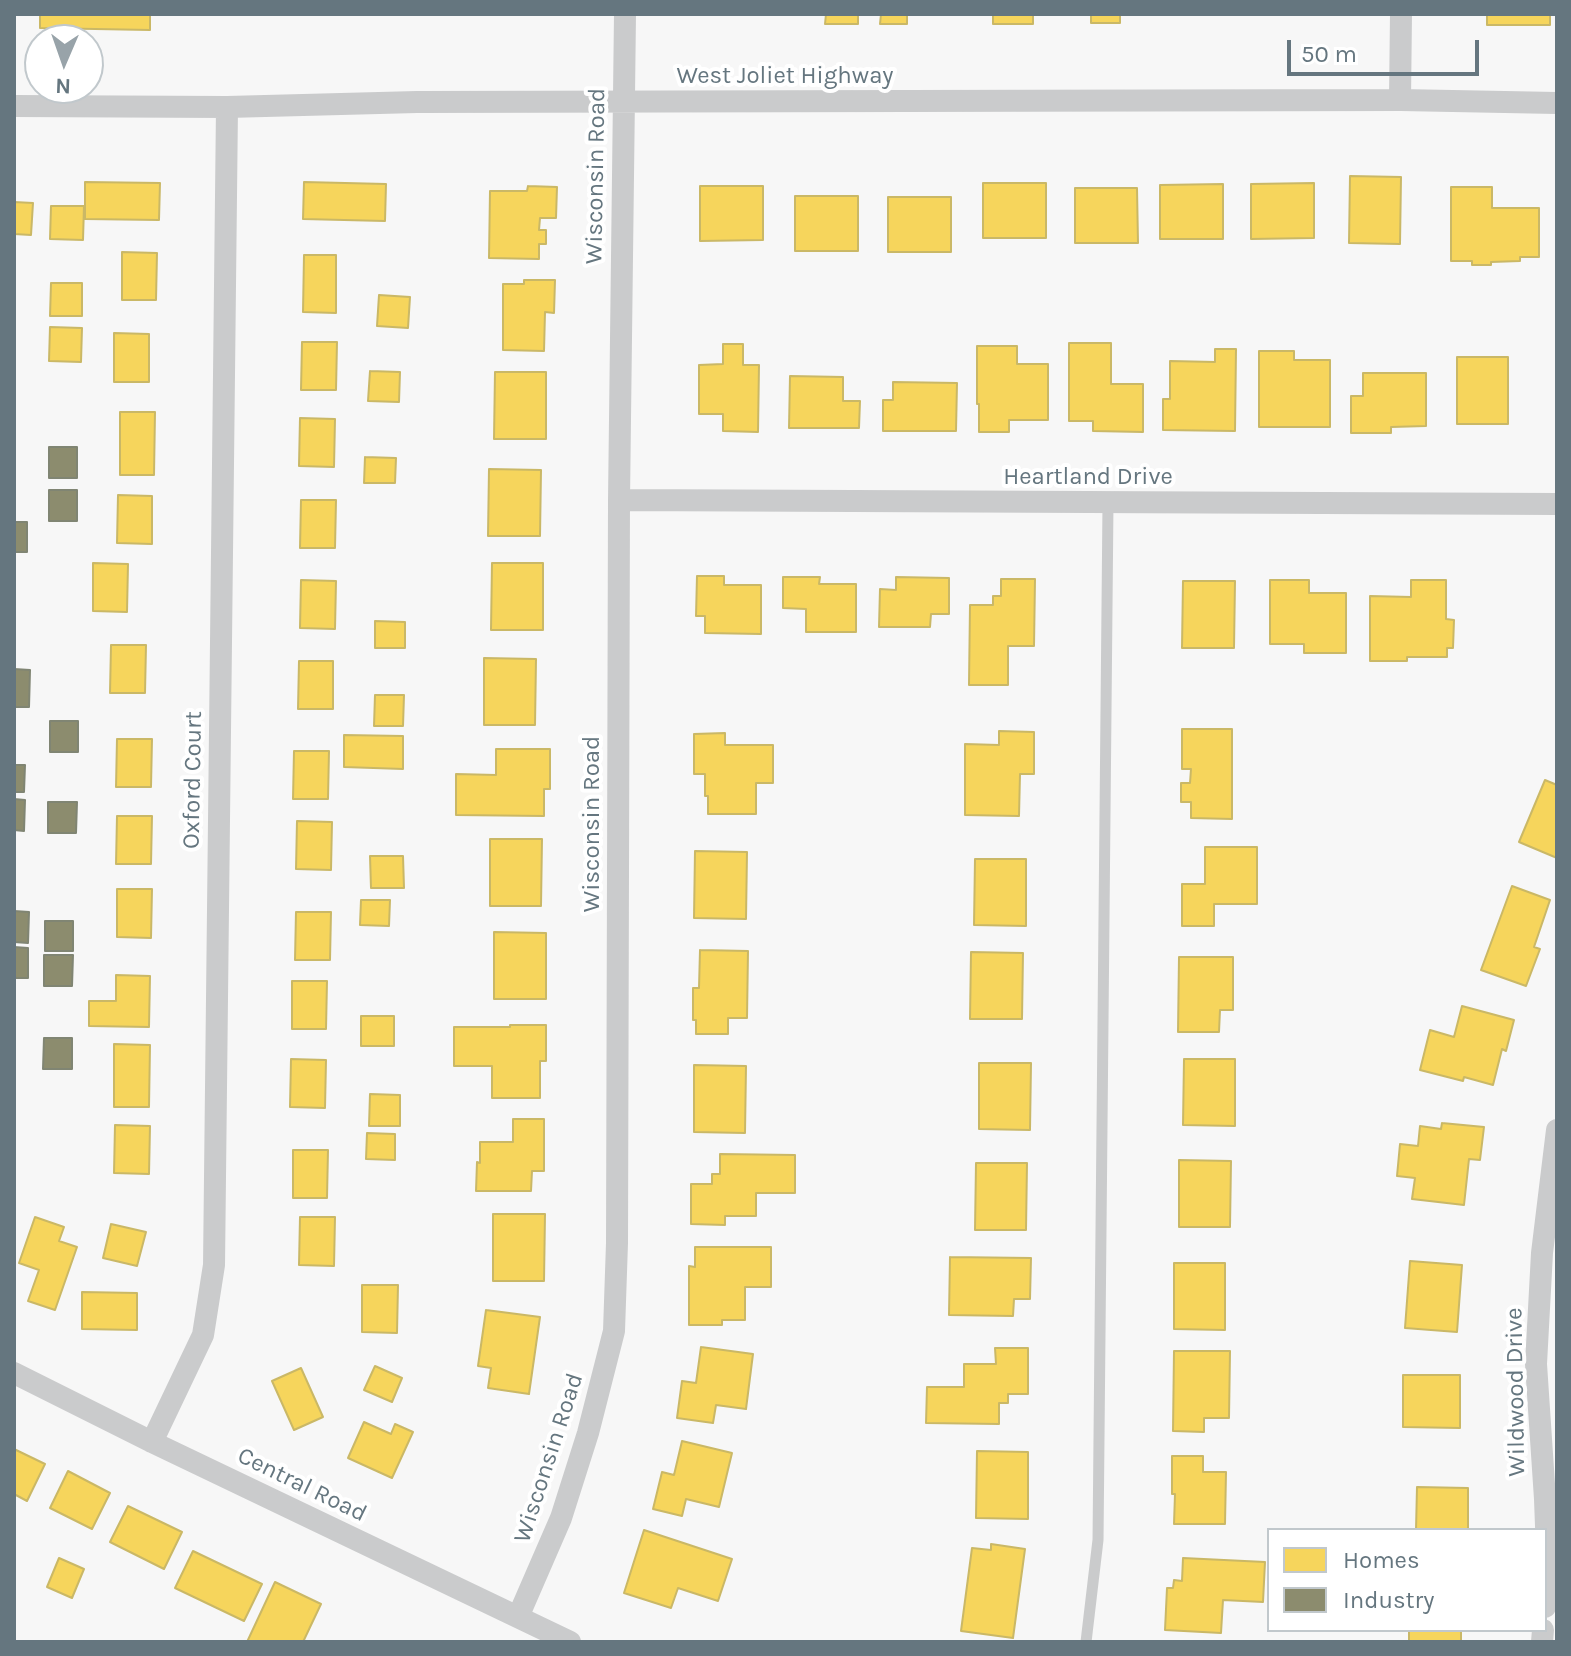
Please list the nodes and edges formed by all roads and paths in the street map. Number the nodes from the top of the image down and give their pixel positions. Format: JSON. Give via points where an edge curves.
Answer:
{"nodes":[{"id":1,"x":625,"y":14,"type":"edge"},
{"id":2,"x":1401,"y":14,"type":"edge"},
{"id":3,"x":1400,"y":100,"type":"junction"},
{"id":4,"x":623,"y":102,"type":"junction"},
{"id":5,"x":1557,"y":103,"type":"edge"},
{"id":6,"x":14,"y":106,"type":"edge"},
{"id":7,"x":227,"y":107,"type":"junction"},
{"id":8,"x":619,"y":500,"type":"junction"},
{"id":9,"x":1108,"y":503,"type":"junction"},
{"id":10,"x":1557,"y":504,"type":"edge"},
{"id":11,"x":1557,"y":1130,"type":"edge"},
{"id":12,"x":1549,"y":1254,"type":"edge"},
{"id":13,"x":14,"y":1373,"type":"edge"},
{"id":14,"x":152,"y":1442,"type":"junction"},
{"id":15,"x":1546,"y":1528,"type":"edge"},
{"id":16,"x":1547,"y":1552,"type":"edge"},
{"id":17,"x":1547,"y":1588,"type":"edge"},
{"id":18,"x":518,"y":1617,"type":"junction"},
{"id":19,"x":570,"y":1642,"type":"edge"},
{"id":20,"x":1086,"y":1642,"type":"edge"}],
"edges":[{"from":1,"to":4,"type":"street","name":"Wisconsin Road"},
{"from":2,"to":3,"type":"street"},
{"from":3,"to":4,"type":"street","name":"West Joliet Highway"},
{"from":3,"to":5,"type":"street","name":"West Joliet Highway"},
{"from":4,"to":7,"type":"street","name":"West Joliet Highway"},
{"from":4,"to":8,"type":"street","name":"Wisconsin Road"},
{"from":6,"to":7,"type":"street","name":"West Joliet Highway"},
{"from":7,"to":14,"type":"street","name":"Oxford Court","via":[[214,1265],[203,1335]]},
{"from":8,"to":9,"type":"street","name":"Heartland Drive"},
{"from":8,"to":18,"type":"street","name":"Wisconsin Road","via":[[614,1331],[561,1518]]},
{"from":9,"to":10,"type":"street","name":"Heartland Drive"},
{"from":9,"to":20,"type":"lane","via":[[1098,1540]]},
{"from":11,"to":12,"type":"street","name":"Wildwood Drive"},
{"from":12,"to":15,"type":"street","name":"Wildwood Drive","via":[[1536,1364]]},
{"from":13,"to":14,"type":"street","name":"Central Road"},
{"from":14,"to":18,"type":"street","name":"Central Road"},
{"from":16,"to":17,"type":"street","name":"Wildwood Drive"},
{"from":18,"to":19,"type":"street","name":"Central Road"}]}
